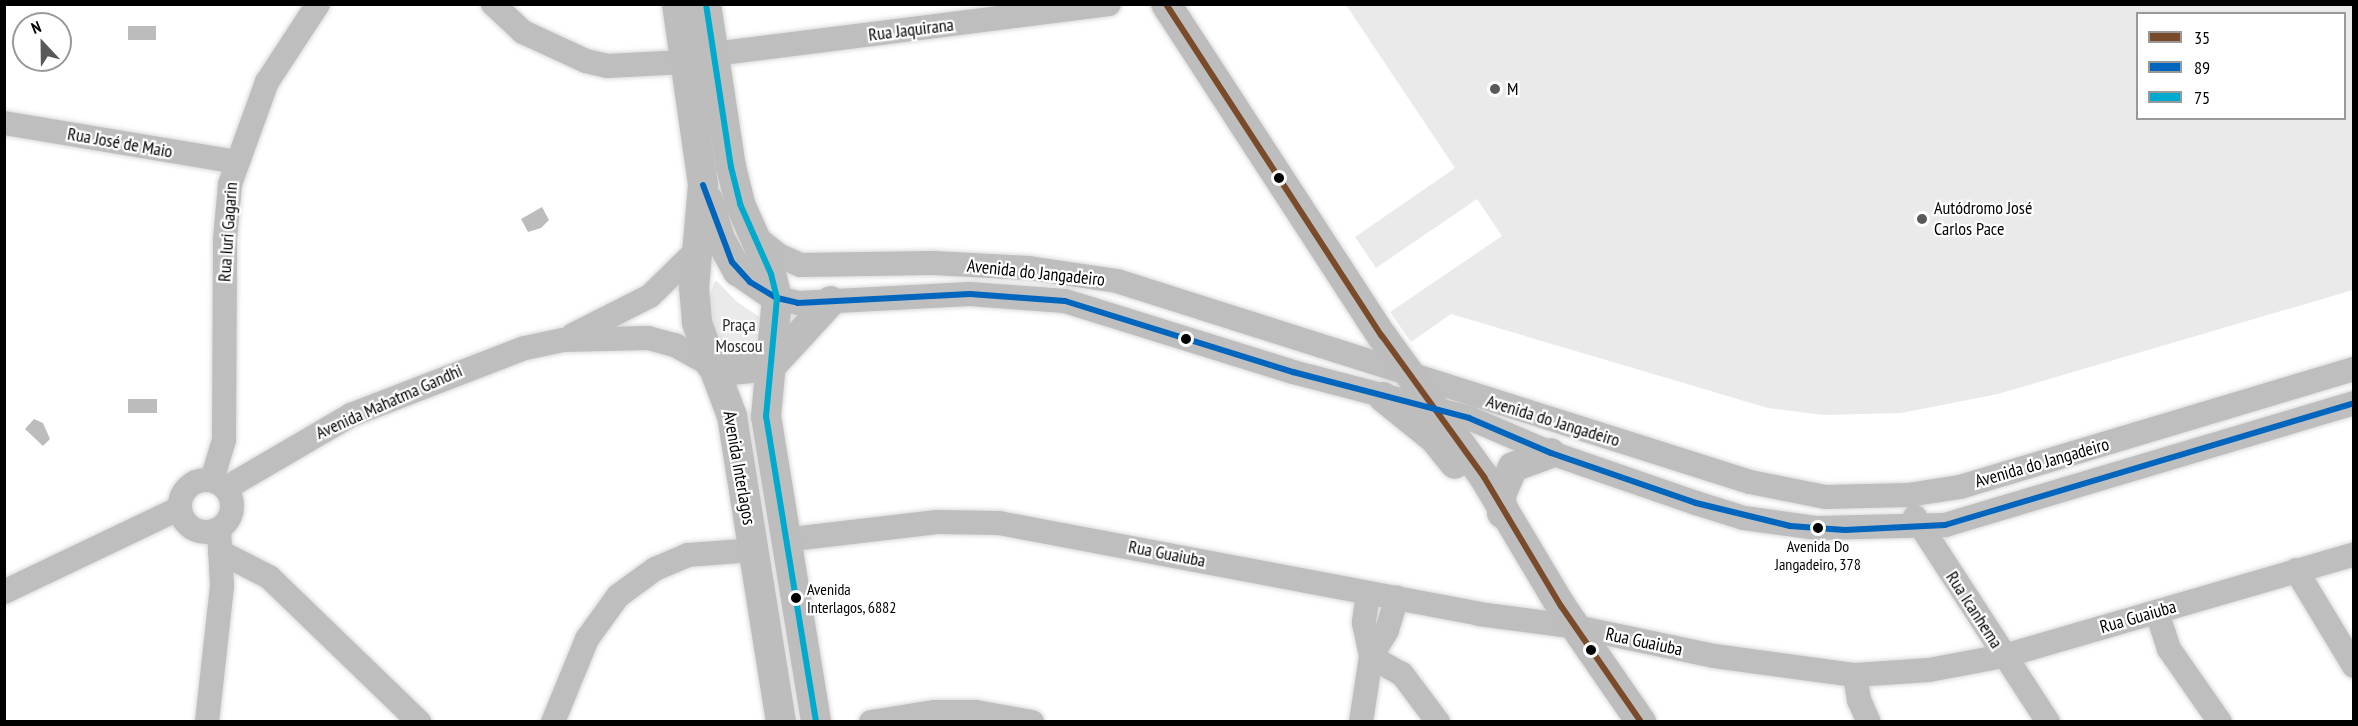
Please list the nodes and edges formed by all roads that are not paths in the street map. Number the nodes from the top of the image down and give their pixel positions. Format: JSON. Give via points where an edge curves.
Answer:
{"nodes":[{"id":1,"x":318,"y":4,"type":"edge"},
{"id":2,"x":493,"y":4,"type":"edge"},
{"id":3,"x":677,"y":4,"type":"edge"},
{"id":4,"x":706,"y":4,"type":"edge"},
{"id":5,"x":1109,"y":4,"type":"edge"},
{"id":6,"x":1166,"y":4,"type":"edge"},
{"id":7,"x":714,"y":54,"type":"junction"},
{"id":8,"x":685,"y":62,"type":"junction"},
{"id":9,"x":4,"y":123,"type":"edge"},
{"id":10,"x":236,"y":162,"type":"junction"},
{"id":11,"x":703,"y":185,"type":"junction"},
{"id":12,"x":756,"y":237,"type":"junction"},
{"id":13,"x":696,"y":251,"type":"junction"},
{"id":14,"x":933,"y":263,"type":"junction"},
{"id":15,"x":933,"y":294,"type":"junction"},
{"id":16,"x":777,"y":298,"type":"junction"},
{"id":17,"x":831,"y":301,"type":"junction"},
{"id":18,"x":563,"y":340,"type":"junction"},
{"id":19,"x":711,"y":365,"type":"junction"},
{"id":20,"x":771,"y":366,"type":"junction"},
{"id":21,"x":2354,"y":369,"type":"edge"},
{"id":22,"x":1408,"y":375,"type":"junction"},
{"id":23,"x":1383,"y":397,"type":"junction"},
{"id":24,"x":2354,"y":404,"type":"edge"},
{"id":25,"x":1437,"y":409,"type":"junction"},
{"id":26,"x":1551,"y":453,"type":"junction"},
{"id":27,"x":219,"y":484,"type":"junction"},
{"id":28,"x":1908,"y":495,"type":"junction"},
{"id":29,"x":180,"y":508,"type":"junction"},
{"id":30,"x":1502,"y":513,"type":"junction"},
{"id":31,"x":1921,"y":528,"type":"junction"},
{"id":32,"x":784,"y":540,"type":"junction"},
{"id":33,"x":219,"y":541,"type":"junction"},
{"id":34,"x":754,"y":550,"type":"junction"},
{"id":35,"x":2354,"y":554,"type":"edge"},
{"id":36,"x":2296,"y":570,"type":"junction"},
{"id":37,"x":4,"y":592,"type":"edge"},
{"id":38,"x":1368,"y":592,"type":"junction"},
{"id":39,"x":1397,"y":598,"type":"junction"},
{"id":40,"x":2157,"y":612,"type":"junction"},
{"id":41,"x":1576,"y":627,"type":"junction"},
{"id":42,"x":2004,"y":656,"type":"junction"},
{"id":43,"x":1371,"y":657,"type":"junction"},
{"id":44,"x":2354,"y":666,"type":"edge"},
{"id":45,"x":1855,"y":675,"type":"junction"},
{"id":46,"x":1027,"y":721,"type":"edge"},
{"id":47,"x":207,"y":722,"type":"edge"},
{"id":48,"x":419,"y":722,"type":"edge"},
{"id":49,"x":553,"y":722,"type":"edge"},
{"id":50,"x":781,"y":722,"type":"edge"},
{"id":51,"x":816,"y":722,"type":"edge"},
{"id":52,"x":871,"y":722,"type":"edge"},
{"id":53,"x":1361,"y":722,"type":"edge"},
{"id":54,"x":1438,"y":722,"type":"edge"},
{"id":55,"x":1641,"y":722,"type":"edge"},
{"id":56,"x":1869,"y":722,"type":"edge"},
{"id":57,"x":2048,"y":722,"type":"edge"},
{"id":58,"x":2220,"y":722,"type":"edge"}],
"edges":[{"from":1,"to":10,"type":"street","name":"Rua Iuri Gagarin","via":[[267,82]]},
{"from":2,"to":8,"type":"street","via":[[523,32],[585,62],[607,66]]},
{"from":3,"to":8,"type":"main road","name":"Avenida Interlagos"},
{"from":4,"to":7,"type":"main road","name":"Avenida Interlagos"},
{"from":5,"to":7,"type":"street","name":"Rua Jaquirana"},
{"from":6,"to":22,"type":"main road"},
{"from":7,"to":12,"type":"main road","name":"Avenida Interlagos","via":[[731,167],[740,204]]},
{"from":8,"to":11,"type":"main road","name":"Avenida Interlagos"},
{"from":9,"to":10,"type":"street","name":"Rua José de Maio"},
{"from":10,"to":27,"type":"street","name":"Rua Iuri Gagarin","via":[[225,239],[224,440]]},
{"from":11,"to":13,"type":"main road","name":"Avenida Interlagos"},
{"from":11,"to":16,"type":"main road","via":[[732,262],[750,282]]},
{"from":12,"to":14,"type":"street","name":"Avenida do Jangadeiro","via":[[778,255],[800,265]]},
{"from":12,"to":16,"type":"main road","name":"Avenida Interlagos"},
{"from":13,"to":18,"type":"street","name":"Avenida Mahatma Gandhi","via":[[650,296]]},
{"from":13,"to":19,"type":"main road","name":"Avenida Interlagos","via":[[697,322]]},
{"from":14,"to":15,"type":"street"},
{"from":14,"to":22,"type":"street","name":"Avenida do Jangadeiro","via":[[1029,268],[1116,281],[1372,360]]},
{"from":15,"to":17,"type":"street","name":"Avenida do Jangadeiro"},
{"from":15,"to":23,"type":"street","name":"Avenida do Jangadeiro","via":[[1065,302]]},
{"from":16,"to":17,"type":"street","name":"Avenida do Jangadeiro","via":[[798,303]]},
{"from":16,"to":20,"type":"main road","name":"Avenida Interlagos"},
{"from":17,"to":20,"type":"main road"},
{"from":18,"to":19,"type":"street","name":"Avenida Mahatma Gandhi","via":[[648,338],[675,345]]},
{"from":18,"to":27,"type":"street","name":"Avenida Mahatma Gandhi","via":[[482,362],[388,399]]},
{"from":19,"to":20,"type":"main road","via":[[731,370]]},
{"from":19,"to":34,"type":"main road","name":"Avenida Interlagos","via":[[732,416]]},
{"from":20,"to":32,"type":"main road","name":"Avenida Interlagos","via":[[766,416]]},
{"from":21,"to":28,"type":"street","name":"Avenida do Jangadeiro","via":[[1960,487]]},
{"from":22,"to":25,"type":"main road"},
{"from":22,"to":28,"type":"street","name":"Avenida do Jangadeiro","via":[[1750,482],[1826,497]]},
{"from":23,"to":25,"type":"street","name":"Avenida do Jangadeiro"},
{"from":23,"to":30,"type":"main road","via":[[1434,438],[1481,496]]},
{"from":24,"to":31,"type":"street","name":"Avenida do Jangadeiro","via":[[2066,490]]},
{"from":25,"to":26,"type":"street","name":"Avenida do Jangadeiro","via":[[1469,418]]},
{"from":25,"to":30,"type":"main road","via":[[1484,477]]},
{"from":26,"to":30,"type":"main road","via":[[1513,467],[1501,495]]},
{"from":26,"to":31,"type":"street","name":"Avenida do Jangadeiro","via":[[1744,518],[1845,530]]},
{"from":27,"to":29,"type":"street","name":"Avenida Mahatma Gandhi","via":[[189,486]]},
{"from":27,"to":33,"type":"street","via":[[232,510]]},
{"from":28,"to":31,"type":"street","name":"Rua Icanhema"},
{"from":29,"to":33,"type":"street","via":[[190,527]]},
{"from":29,"to":37,"type":"street"},
{"from":30,"to":41,"type":"main road"},
{"from":31,"to":42,"type":"street","name":"Rua Icanhema"},
{"from":32,"to":38,"type":"street","name":"Rua Guaiuba","via":[[903,524],[999,523]]},
{"from":32,"to":51,"type":"main road","name":"Avenida Interlagos"},
{"from":33,"to":47,"type":"street","via":[[222,586]]},
{"from":33,"to":48,"type":"street","via":[[268,577]]},
{"from":34,"to":49,"type":"street","via":[[688,555],[655,569],[618,596],[604,610],[587,639]]},
{"from":34,"to":50,"type":"main road","name":"Avenida Interlagos"},
{"from":35,"to":36,"type":"street","name":"Rua Guaiuba"},
{"from":36,"to":40,"type":"street","name":"Rua Guaiuba"},
{"from":36,"to":44,"type":"street"},
{"from":38,"to":39,"type":"street","name":"Rua Guaiuba"},
{"from":38,"to":43,"type":"street","via":[[1364,623]]},
{"from":39,"to":41,"type":"street","name":"Rua Guaiuba"},
{"from":39,"to":43,"type":"street","via":[[1387,630]]},
{"from":40,"to":42,"type":"street","name":"Rua Guaiuba"},
{"from":40,"to":58,"type":"street","via":[[2169,649]]},
{"from":41,"to":45,"type":"street","name":"Rua Guaiuba","via":[[1714,656]]},
{"from":41,"to":55,"type":"main road"},
{"from":42,"to":45,"type":"street","name":"Rua Guaiuba","via":[[1929,670]]},
{"from":42,"to":57,"type":"street","name":"Rua Icanhema"},
{"from":43,"to":53,"type":"street"},
{"from":43,"to":54,"type":"street","via":[[1402,674]]},
{"from":45,"to":56,"type":"street","via":[[1859,700]]},
{"from":46,"to":52,"type":"street","via":[[976,712],[934,712]]}]}
